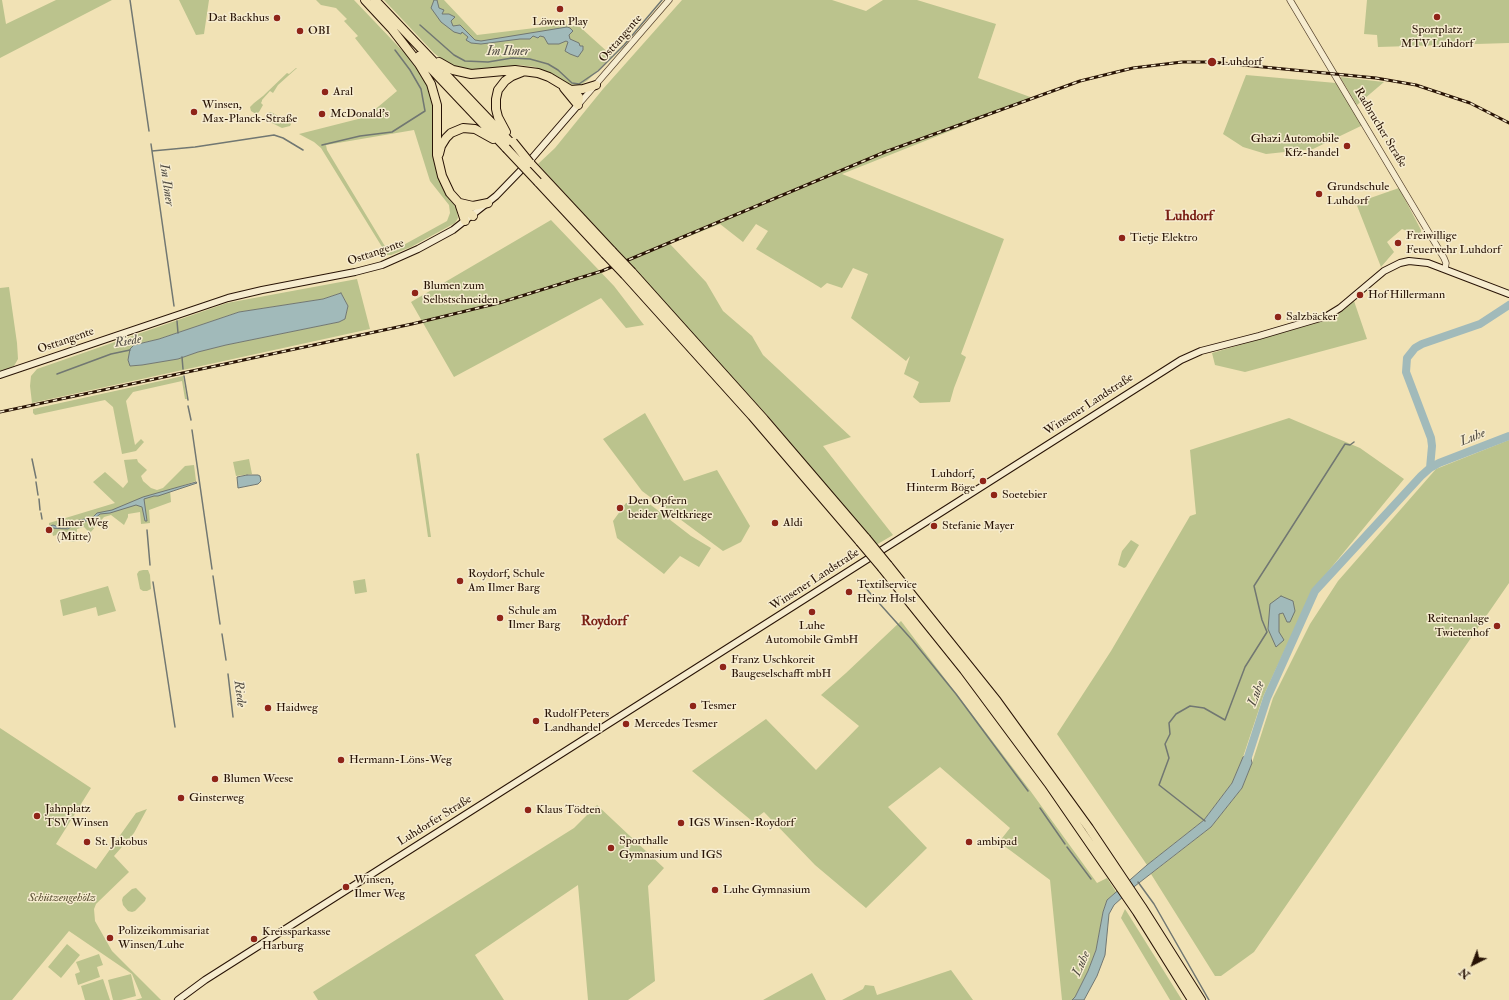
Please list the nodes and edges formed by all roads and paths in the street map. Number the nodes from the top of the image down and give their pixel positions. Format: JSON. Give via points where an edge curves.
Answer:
{"nodes":[{"id":1,"x":365,"y":0,"type":"edge"},
{"id":2,"x":375,"y":0,"type":"edge"},
{"id":3,"x":669,"y":0,"type":"edge"},
{"id":4,"x":1290,"y":0,"type":"edge"},
{"id":5,"x":388,"y":24,"type":"junction"},
{"id":6,"x":425,"y":52,"type":"junction"},
{"id":7,"x":527,"y":71,"type":"junction"},
{"id":8,"x":560,"y":84,"type":"junction"},
{"id":9,"x":596,"y":85,"type":"junction"},
{"id":10,"x":571,"y":90,"type":"junction"},
{"id":11,"x":578,"y":105,"type":"junction"},
{"id":12,"x":510,"y":144,"type":"junction"},
{"id":13,"x":439,"y":167,"type":"junction"},
{"id":14,"x":541,"y":180,"type":"junction"},
{"id":15,"x":459,"y":203,"type":"junction"},
{"id":16,"x":488,"y":203,"type":"junction"},
{"id":17,"x":472,"y":216,"type":"junction"},
{"id":18,"x":466,"y":221,"type":"junction"},
{"id":19,"x":1445,"y":269,"type":"junction"},
{"id":20,"x":1509,"y":294,"type":"edge"},
{"id":21,"x":0,"y":375,"type":"edge"},
{"id":22,"x":706,"y":662,"type":"joint"},
{"id":23,"x":1140,"y":910,"type":"junction"},
{"id":24,"x":178,"y":1000,"type":"edge"},
{"id":25,"x":1192,"y":1000,"type":"edge"},
{"id":26,"x":1201,"y":1000,"type":"edge"}],
"edges":[{"from":1,"to":5,"type":"highway"},
{"from":2,"to":6,"type":"highway"},
{"from":3,"to":9,"type":"street","name":"Osttangente"},
{"from":4,"to":19,"type":"street","name":"Radbrucher Straße","via":[[1444,258]]},
{"from":5,"to":12,"type":"highway"},
{"from":5,"to":13,"type":"highway","via":[[419,64],[433,89],[437,106],[436,143]]},
{"from":6,"to":7,"type":"highway","via":[[443,65],[463,73]]},
{"from":6,"to":12,"type":"highway"},
{"from":7,"to":8,"type":"highway","via":[[546,75]]},
{"from":7,"to":12,"type":"highway","via":[[505,81],[498,90],[496,109]]},
{"from":8,"to":10,"type":"highway"},
{"from":8,"to":11,"type":"highway"},
{"from":9,"to":10,"type":"highway"},
{"from":9,"to":11,"type":"street","name":"Osttangente"},
{"from":10,"to":11,"type":"highway","via":[[578,96]]},
{"from":11,"to":16,"type":"main road","name":"Osttangente","via":[[517,175]]},
{"from":12,"to":13,"type":"highway","via":[[464,128],[452,133],[443,141],[439,150]]},
{"from":12,"to":14,"type":"highway","bridge":true},
{"from":12,"to":14,"type":"highway","bridge":true,"via":[[530,163]]},
{"from":13,"to":15,"type":"highway","via":[[445,185]]},
{"from":14,"to":23,"type":"highway","bridge":true,"via":[[759,413],[1008,717],[1089,828]]},
{"from":15,"to":16,"type":"highway","via":[[473,206]]},
{"from":15,"to":17,"type":"highway"},
{"from":15,"to":18,"type":"highway"},
{"from":16,"to":17,"type":"main road","name":"Osttangente"},
{"from":17,"to":18,"type":"main road","name":"Osttangente"},
{"from":18,"to":21,"type":"main road","name":"Osttangente","via":[[431,243],[382,264],[228,298]]},
{"from":19,"to":20,"type":"main road","name":"Winsener Landstraße"},
{"from":19,"to":22,"type":"main road","name":"Winsener Landstraße","via":[[1419,262],[1400,263],[1384,271],[1327,316],[1201,351],[1181,360]]},
{"from":22,"to":24,"type":"main road","name":"Luhdorfer Straße"},
{"from":23,"to":25,"type":"highway"},
{"from":23,"to":26,"type":"highway"}]}
